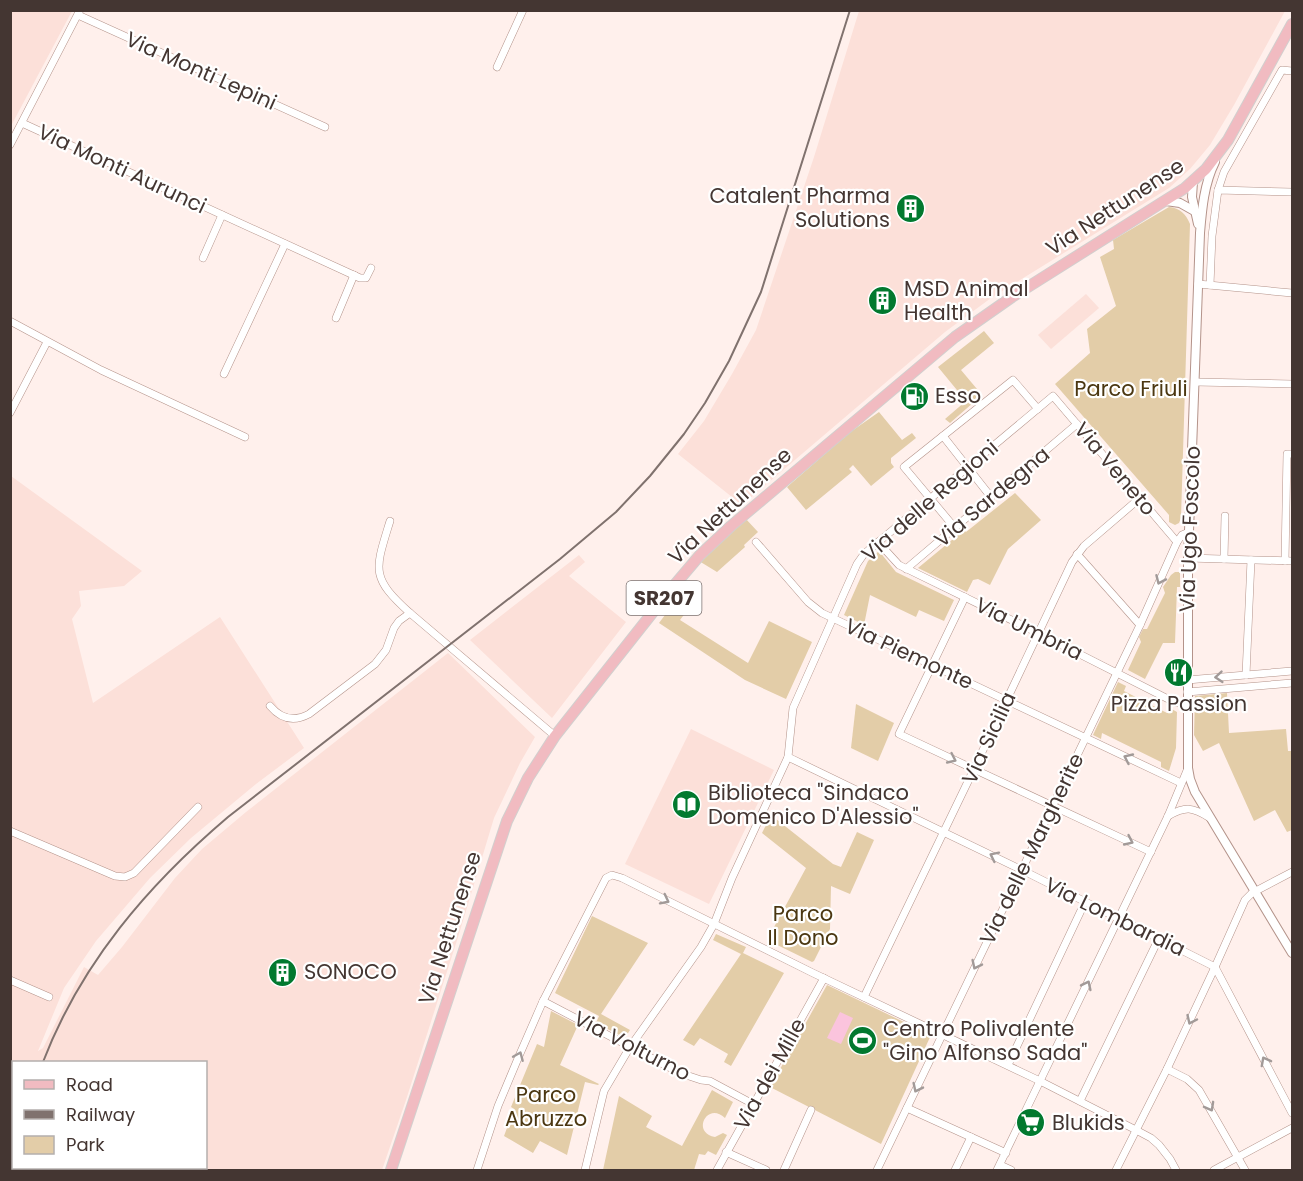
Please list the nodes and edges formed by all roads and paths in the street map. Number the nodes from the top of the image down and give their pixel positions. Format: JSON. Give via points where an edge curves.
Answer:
{"nodes":[{"id":1,"x":523,"y":10,"type":"edge"},
{"id":2,"x":79,"y":13,"type":"edge"},
{"id":3,"x":1293,"y":24,"type":"edge"},
{"id":4,"x":497,"y":66,"type":"dead end"},
{"id":5,"x":1293,"y":71,"type":"edge"},
{"id":6,"x":22,"y":123,"type":"junction"},
{"id":7,"x":325,"y":127,"type":"dead end"},
{"id":8,"x":10,"y":145,"type":"edge"},
{"id":9,"x":1218,"y":154,"type":"junction"},
{"id":10,"x":1193,"y":182,"type":"junction"},
{"id":11,"x":1218,"y":190,"type":"junction"},
{"id":12,"x":1293,"y":192,"type":"edge"},
{"id":13,"x":1166,"y":201,"type":"junction"},
{"id":14,"x":1201,"y":209,"type":"junction"},
{"id":15,"x":1215,"y":212,"type":"junction"},
{"id":16,"x":222,"y":214,"type":"junction"},
{"id":17,"x":285,"y":244,"type":"junction"},
{"id":18,"x":203,"y":258,"type":"dead end"},
{"id":19,"x":371,"y":268,"type":"dead end"},
{"id":20,"x":354,"y":275,"type":"junction"},
{"id":21,"x":1198,"y":284,"type":"junction"},
{"id":22,"x":1210,"y":285,"type":"junction"},
{"id":23,"x":1293,"y":293,"type":"edge"},
{"id":24,"x":336,"y":318,"type":"dead end"},
{"id":25,"x":10,"y":321,"type":"edge"},
{"id":26,"x":47,"y":342,"type":"junction"},
{"id":27,"x":224,"y":374,"type":"dead end"},
{"id":28,"x":1195,"y":382,"type":"junction"},
{"id":29,"x":1293,"y":384,"type":"edge"},
{"id":30,"x":1053,"y":396,"type":"joint"},
{"id":31,"x":1038,"y":409,"type":"junction"},
{"id":32,"x":10,"y":413,"type":"edge"},
{"id":33,"x":1077,"y":424,"type":"junction"},
{"id":34,"x":943,"y":436,"type":"junction"},
{"id":35,"x":245,"y":437,"type":"dead end"},
{"id":36,"x":1290,"y":454,"type":"edge"},
{"id":37,"x":968,"y":468,"type":"junction"},
{"id":38,"x":991,"y":497,"type":"junction"},
{"id":39,"x":1140,"y":498,"type":"junction"},
{"id":40,"x":930,"y":499,"type":"junction"},
{"id":41,"x":1224,"y":516,"type":"dead end"},
{"id":42,"x":390,"y":521,"type":"dead end"},
{"id":43,"x":955,"y":528,"type":"junction"},
{"id":44,"x":1189,"y":532,"type":"junction"},
{"id":45,"x":756,"y":542,"type":"dead end"},
{"id":46,"x":878,"y":542,"type":"junction"},
{"id":47,"x":1177,"y":542,"type":"junction"},
{"id":48,"x":1077,"y":554,"type":"junction"},
{"id":49,"x":1188,"y":558,"type":"junction"},
{"id":50,"x":1224,"y":559,"type":"junction"},
{"id":51,"x":1251,"y":560,"type":"junction"},
{"id":52,"x":1289,"y":561,"type":"edge"},
{"id":53,"x":906,"y":569,"type":"junction"},
{"id":54,"x":965,"y":597,"type":"junction"},
{"id":55,"x":410,"y":613,"type":"junction"},
{"id":56,"x":833,"y":619,"type":"junction"},
{"id":57,"x":1140,"y":625,"type":"junction"},
{"id":58,"x":1038,"y":633,"type":"junction"},
{"id":59,"x":933,"y":665,"type":"junction"},
{"id":60,"x":1293,"y":671,"type":"edge"},
{"id":61,"x":1117,"y":672,"type":"junction"},
{"id":62,"x":1246,"y":675,"type":"junction"},
{"id":63,"x":1187,"y":680,"type":"junction"},
{"id":64,"x":1293,"y":683,"type":"edge"},
{"id":65,"x":1187,"y":692,"type":"junction"},
{"id":66,"x":1007,"y":700,"type":"junction"},
{"id":67,"x":1187,"y":704,"type":"junction"},
{"id":68,"x":270,"y":706,"type":"dead end"},
{"id":69,"x":555,"y":736,"type":"junction"},
{"id":70,"x":1086,"y":738,"type":"junction"},
{"id":71,"x":788,"y":757,"type":"junction"},
{"id":72,"x":1188,"y":768,"type":"junction"},
{"id":73,"x":974,"y":769,"type":"junction"},
{"id":74,"x":1181,"y":783,"type":"junction"},
{"id":75,"x":1053,"y":806,"type":"junction"},
{"id":76,"x":198,"y":807,"type":"dead end"},
{"id":77,"x":1168,"y":816,"type":"junction"},
{"id":78,"x":1212,"y":820,"type":"junction"},
{"id":79,"x":10,"y":831,"type":"edge"},
{"id":80,"x":944,"y":832,"type":"junction"},
{"id":81,"x":1151,"y":852,"type":"junction"},
{"id":82,"x":1022,"y":870,"type":"junction"},
{"id":83,"x":1293,"y":872,"type":"edge"},
{"id":84,"x":1254,"y":891,"type":"junction"},
{"id":85,"x":1085,"y":902,"type":"junction"},
{"id":86,"x":1119,"y":919,"type":"junction"},
{"id":87,"x":714,"y":924,"type":"junction"},
{"id":88,"x":1159,"y":938,"type":"junction"},
{"id":89,"x":1293,"y":953,"type":"edge"},
{"id":90,"x":1215,"y":967,"type":"junction"},
{"id":91,"x":824,"y":978,"type":"junction"},
{"id":92,"x":10,"y":980,"type":"edge"},
{"id":93,"x":49,"y":997,"type":"dead end"},
{"id":94,"x":864,"y":997,"type":"junction"},
{"id":95,"x":543,"y":1001,"type":"junction"},
{"id":96,"x":943,"y":1035,"type":"junction"},
{"id":97,"x":630,"y":1047,"type":"junction"},
{"id":98,"x":1008,"y":1065,"type":"junction"},
{"id":99,"x":1167,"y":1069,"type":"junction"},
{"id":100,"x":1041,"y":1081,"type":"junction"},
{"id":101,"x":1080,"y":1101,"type":"junction"},
{"id":102,"x":753,"y":1104,"type":"junction"},
{"id":103,"x":908,"y":1108,"type":"junction"},
{"id":104,"x":811,"y":1110,"type":"dead end"},
{"id":105,"x":1293,"y":1113,"type":"edge"},
{"id":106,"x":1293,"y":1128,"type":"edge"},
{"id":107,"x":1136,"y":1130,"type":"junction"},
{"id":108,"x":971,"y":1137,"type":"junction"},
{"id":109,"x":726,"y":1152,"type":"junction"},
{"id":110,"x":1006,"y":1154,"type":"junction"},
{"id":111,"x":1238,"y":1158,"type":"junction"},
{"id":112,"x":999,"y":1168,"type":"edge"},
{"id":113,"x":391,"y":1170,"type":"edge"},
{"id":114,"x":477,"y":1170,"type":"edge"},
{"id":115,"x":585,"y":1170,"type":"edge"},
{"id":116,"x":717,"y":1170,"type":"edge"},
{"id":117,"x":766,"y":1170,"type":"edge"},
{"id":118,"x":784,"y":1170,"type":"edge"},
{"id":119,"x":877,"y":1170,"type":"edge"},
{"id":120,"x":955,"y":1170,"type":"edge"},
{"id":121,"x":1011,"y":1170,"type":"edge"},
{"id":122,"x":1116,"y":1170,"type":"edge"},
{"id":123,"x":1176,"y":1170,"type":"edge"},
{"id":124,"x":1214,"y":1170,"type":"edge"},
{"id":125,"x":1245,"y":1170,"type":"edge"}],
"edges":[{"from":1,"to":4,"type":"street"},
{"from":2,"to":6,"type":"street"},
{"from":2,"to":7,"type":"street","name":"Via Monti Lepini"},
{"from":3,"to":9,"type":"main road","name":"Via Nettunense","number":"SR207"},
{"from":5,"to":11,"type":"street","via":[[1282,70],[1224,172]]},
{"from":6,"to":8,"type":"street"},
{"from":6,"to":16,"type":"street","name":"Via Monti Aurunci"},
{"from":9,"to":10,"type":"main road","name":"Via Nettunense","number":"SR207"},
{"from":9,"to":14,"type":"street","name":"Via Ugo Foscolo"},
{"from":10,"to":13,"type":"main road","name":"Via Nettunense","number":"SR207"},
{"from":10,"to":14,"type":"street","name":"Via Ugo Foscolo","via":[[1192,197]]},
{"from":11,"to":12,"type":"street"},
{"from":11,"to":15,"type":"street"},
{"from":13,"to":14,"type":"street"},
{"from":13,"to":69,"type":"main road","name":"Via Nettunense","number":"SR207","via":[[955,337],[731,526],[672,588]]},
{"from":14,"to":15,"type":"street"},
{"from":14,"to":21,"type":"street","name":"Via Ugo Foscolo"},
{"from":15,"to":22,"type":"street"},
{"from":16,"to":17,"type":"street","name":"Via Monti Aurunci"},
{"from":16,"to":18,"type":"street","name":"Via Monti Aurunci"},
{"from":17,"to":20,"type":"street","name":"Via Monti Aurunci"},
{"from":17,"to":27,"type":"street"},
{"from":19,"to":20,"type":"street","via":[[365,278]]},
{"from":20,"to":24,"type":"street"},
{"from":21,"to":22,"type":"street"},
{"from":21,"to":28,"type":"street","name":"Via Ugo Foscolo"},
{"from":22,"to":23,"type":"street"},
{"from":25,"to":26,"type":"street"},
{"from":26,"to":32,"type":"street"},
{"from":26,"to":35,"type":"street"},
{"from":28,"to":29,"type":"street"},
{"from":28,"to":44,"type":"street","name":"Via Ugo Foscolo"},
{"from":30,"to":31,"type":"street","name":"Via delle Regioni"},
{"from":30,"to":33,"type":"street","name":"Via Veneto"},
{"from":31,"to":34,"type":"street","via":[[1013,380]]},
{"from":31,"to":37,"type":"street","name":"Via delle Regioni"},
{"from":33,"to":38,"type":"street","name":"Via Sardegna"},
{"from":33,"to":39,"type":"street","name":"Via Veneto"},
{"from":34,"to":37,"type":"street"},
{"from":34,"to":40,"type":"street","via":[[904,467]]},
{"from":36,"to":52,"type":"street"},
{"from":37,"to":38,"type":"street"},
{"from":37,"to":40,"type":"street","name":"Via delle Regioni"},
{"from":38,"to":43,"type":"street","name":"Via Sardegna"},
{"from":39,"to":47,"type":"street","name":"Via Veneto"},
{"from":39,"to":48,"type":"street","name":"Via Sicilia"},
{"from":40,"to":43,"type":"street"},
{"from":40,"to":46,"type":"street","name":"Via delle Regioni"},
{"from":41,"to":50,"type":"street"},
{"from":42,"to":55,"type":"street","via":[[379,573],[386,590]]},
{"from":43,"to":53,"type":"street","name":"Via Sardegna"},
{"from":44,"to":47,"type":"street","name":"Via delle Margherite"},
{"from":44,"to":49,"type":"street","name":"Via Ugo Foscolo"},
{"from":45,"to":56,"type":"street","name":"Via Piemonte","via":[[810,604]]},
{"from":46,"to":53,"type":"street","name":"Via Umbria"},
{"from":46,"to":56,"type":"street","name":"Via delle Regioni","via":[[859,562]]},
{"from":47,"to":57,"type":"street","name":"Via delle Margherite","one_way":true},
{"from":48,"to":57,"type":"street"},
{"from":48,"to":58,"type":"street","name":"Via Sicilia"},
{"from":49,"to":50,"type":"street"},
{"from":49,"to":63,"type":"street","name":"Via Ugo Foscolo"},
{"from":50,"to":51,"type":"street"},
{"from":51,"to":52,"type":"street"},
{"from":51,"to":62,"type":"street"},
{"from":53,"to":54,"type":"street","name":"Via Umbria"},
{"from":54,"to":58,"type":"street","name":"Via Umbria"},
{"from":54,"to":59,"type":"street"},
{"from":55,"to":68,"type":"street","via":[[395,626],[386,650],[375,664],[309,714],[288,718]]},
{"from":55,"to":69,"type":"street"},
{"from":56,"to":59,"type":"street","name":"Via Piemonte"},
{"from":56,"to":71,"type":"street","name":"Via delle Regioni","via":[[793,708]]},
{"from":57,"to":61,"type":"street","name":"Via delle Margherite"},
{"from":58,"to":61,"type":"street","name":"Via Umbria"},
{"from":58,"to":66,"type":"street","name":"Via Sicilia"},
{"from":59,"to":66,"type":"street","name":"Via Piemonte"},
{"from":59,"to":73,"type":"street","one_way":true,"via":[[899,734]]},
{"from":60,"to":62,"type":"street"},
{"from":61,"to":67,"type":"street","name":"Via Umbria","via":[[1174,702]]},
{"from":61,"to":70,"type":"street","name":"Via delle Margherite"},
{"from":62,"to":63,"type":"street","one_way":true},
{"from":63,"to":65,"type":"street","name":"Via Ugo Foscolo"},
{"from":64,"to":65,"type":"street"},
{"from":65,"to":67,"type":"street","name":"Via Ugo Foscolo"},
{"from":66,"to":70,"type":"street","name":"Via Piemonte"},
{"from":66,"to":73,"type":"street","name":"Via Sicilia"},
{"from":67,"to":72,"type":"street","name":"Via Ugo Foscolo"},
{"from":69,"to":113,"type":"main road","name":"Via Nettunense","number":"SR207","via":[[507,821]]},
{"from":74,"to":70,"type":"street","name":"Via Piemonte","one_way":true},
{"from":70,"to":75,"type":"street","name":"Via delle Margherite"},
{"from":71,"to":80,"type":"street","name":"Via Lombardia"},
{"from":71,"to":87,"type":"street","name":"Via delle Regioni"},
{"from":72,"to":74,"type":"street"},
{"from":72,"to":78,"type":"street","name":"Via Ugo Foscolo","via":[[1193,788]]},
{"from":73,"to":75,"type":"street"},
{"from":73,"to":80,"type":"street","name":"Via Sicilia"},
{"from":74,"to":77,"type":"street"},
{"from":75,"to":81,"type":"street","one_way":true},
{"from":75,"to":82,"type":"street","name":"Via delle Margherite"},
{"from":76,"to":79,"type":"street","via":[[134,873],[125,877]]},
{"from":77,"to":78,"type":"street","via":[[1188,808]]},
{"from":77,"to":81,"type":"street"},
{"from":78,"to":84,"type":"street","name":"Via Ugo Foscolo"},
{"from":82,"to":80,"type":"street","name":"Via Lombardia","one_way":true},
{"from":80,"to":94,"type":"street","name":"Via Sicilia"},
{"from":81,"to":86,"type":"street"},
{"from":82,"to":85,"type":"street","name":"Via Lombardia"},
{"from":82,"to":96,"type":"street","name":"Via delle Margherite","one_way":true},
{"from":83,"to":84,"type":"street"},
{"from":84,"to":89,"type":"street","name":"Via Ugo Foscolo"},
{"from":84,"to":90,"type":"street","via":[[1246,897]]},
{"from":85,"to":86,"type":"street","name":"Via Lombardia"},
{"from":85,"to":98,"type":"street"},
{"from":86,"to":88,"type":"street","name":"Via Lombardia"},
{"from":100,"to":86,"type":"street","one_way":true},
{"from":87,"to":91,"type":"street"},
{"from":95,"to":87,"type":"street","one_way":true,"via":[[610,875]]},
{"from":87,"to":97,"type":"street","name":"Via delle Regioni"},
{"from":88,"to":90,"type":"street","name":"Via Lombardia"},
{"from":88,"to":101,"type":"street"},
{"from":90,"to":99,"type":"street","one_way":true},
{"from":105,"to":90,"type":"street","one_way":true},
{"from":91,"to":94,"type":"street"},
{"from":91,"to":102,"type":"street","name":"Via dei Mille"},
{"from":92,"to":93,"type":"street"},
{"from":94,"to":96,"type":"street"},
{"from":95,"to":97,"type":"street","name":"Via Volturno"},
{"from":114,"to":95,"type":"street","one_way":true,"via":[[498,1106]]},
{"from":96,"to":98,"type":"street"},
{"from":96,"to":103,"type":"street","name":"Via delle Margherite","one_way":true},
{"from":97,"to":102,"type":"street","name":"Via Volturno"},
{"from":97,"to":115,"type":"street","name":"Via delle Regioni","via":[[604,1091]]},
{"from":98,"to":100,"type":"street"},
{"from":99,"to":107,"type":"street"},
{"from":99,"to":111,"type":"street","one_way":true,"via":[[1199,1089]]},
{"from":100,"to":101,"type":"street"},
{"from":100,"to":110,"type":"street"},
{"from":101,"to":107,"type":"street"},
{"from":102,"to":109,"type":"street","name":"Via dei Mille"},
{"from":103,"to":108,"type":"street"},
{"from":103,"to":119,"type":"street","name":"Via delle Margherite"},
{"from":104,"to":118,"type":"street"},
{"from":106,"to":111,"type":"street"},
{"from":107,"to":122,"type":"street"},
{"from":107,"to":123,"type":"street","via":[[1162,1148]]},
{"from":108,"to":110,"type":"street"},
{"from":108,"to":120,"type":"street"},
{"from":109,"to":116,"type":"street","name":"Via dei Mille"},
{"from":109,"to":117,"type":"street"},
{"from":110,"to":112,"type":"street"},
{"from":111,"to":124,"type":"street"},
{"from":111,"to":125,"type":"street"},
{"from":112,"to":121,"type":"street"}]}
